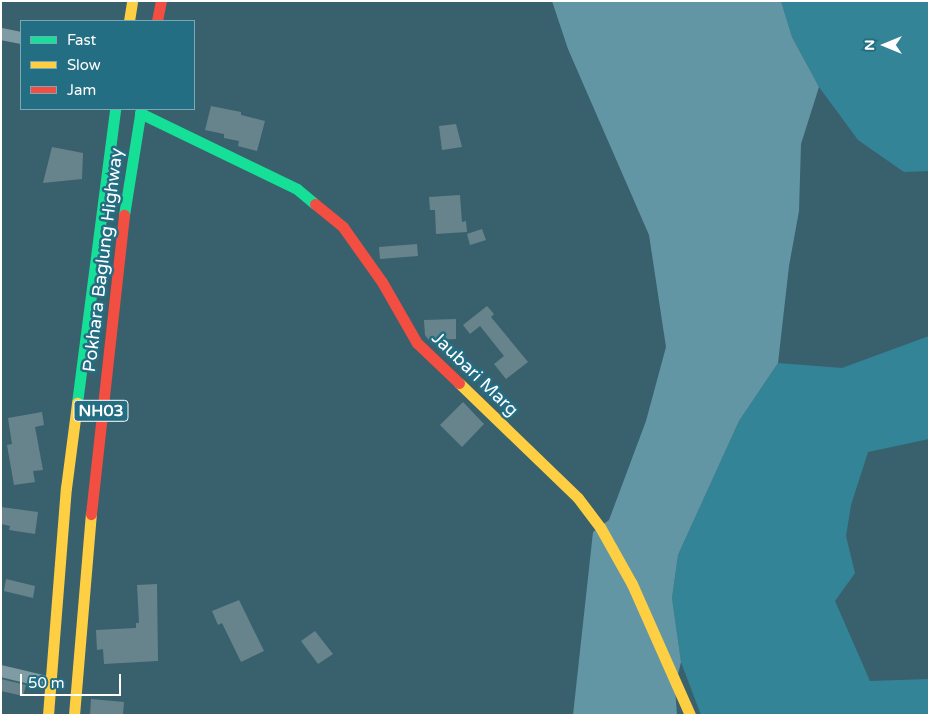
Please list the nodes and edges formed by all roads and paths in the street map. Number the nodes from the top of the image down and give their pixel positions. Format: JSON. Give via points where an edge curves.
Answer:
{"nodes":[{"id":1,"x":132,"y":1,"type":"edge"},
{"id":2,"x":161,"y":1,"type":"edge"},
{"id":3,"x":129,"y":20,"type":"edge"},
{"id":4,"x":157,"y":20,"type":"edge"},
{"id":5,"x":1,"y":34,"type":"edge"},
{"id":6,"x":20,"y":38,"type":"edge"},
{"id":7,"x":115,"y":110,"type":"edge"},
{"id":8,"x":141,"y":111,"type":"edge"},
{"id":9,"x":1,"y":671,"type":"edge"},
{"id":10,"x":51,"y":683,"type":"junction"},
{"id":11,"x":48,"y":715,"type":"edge"},
{"id":12,"x":74,"y":715,"type":"edge"},
{"id":13,"x":690,"y":715,"type":"edge"}],
"edges":[{"from":1,"to":3,"type":"main road"},
{"from":2,"to":4,"type":"main road"},
{"from":5,"to":6,"type":"street"},
{"from":7,"to":10,"type":"main road","name":"Pokhara Baglung Highway","via":[[66,488]]},
{"from":8,"to":12,"type":"main road","name":"Pokhara Baglung Highway","number":"NH03","via":[[122,228],[96,458]]},
{"from":8,"to":13,"type":"main road","name":"Jaubari Marg","via":[[297,189],[343,227],[382,282],[417,343],[578,498],[600,527],[632,584],[674,687]]},
{"from":9,"to":10,"type":"street"},
{"from":10,"to":11,"type":"main road","name":"Pokhara Baglung Highway"}]}
